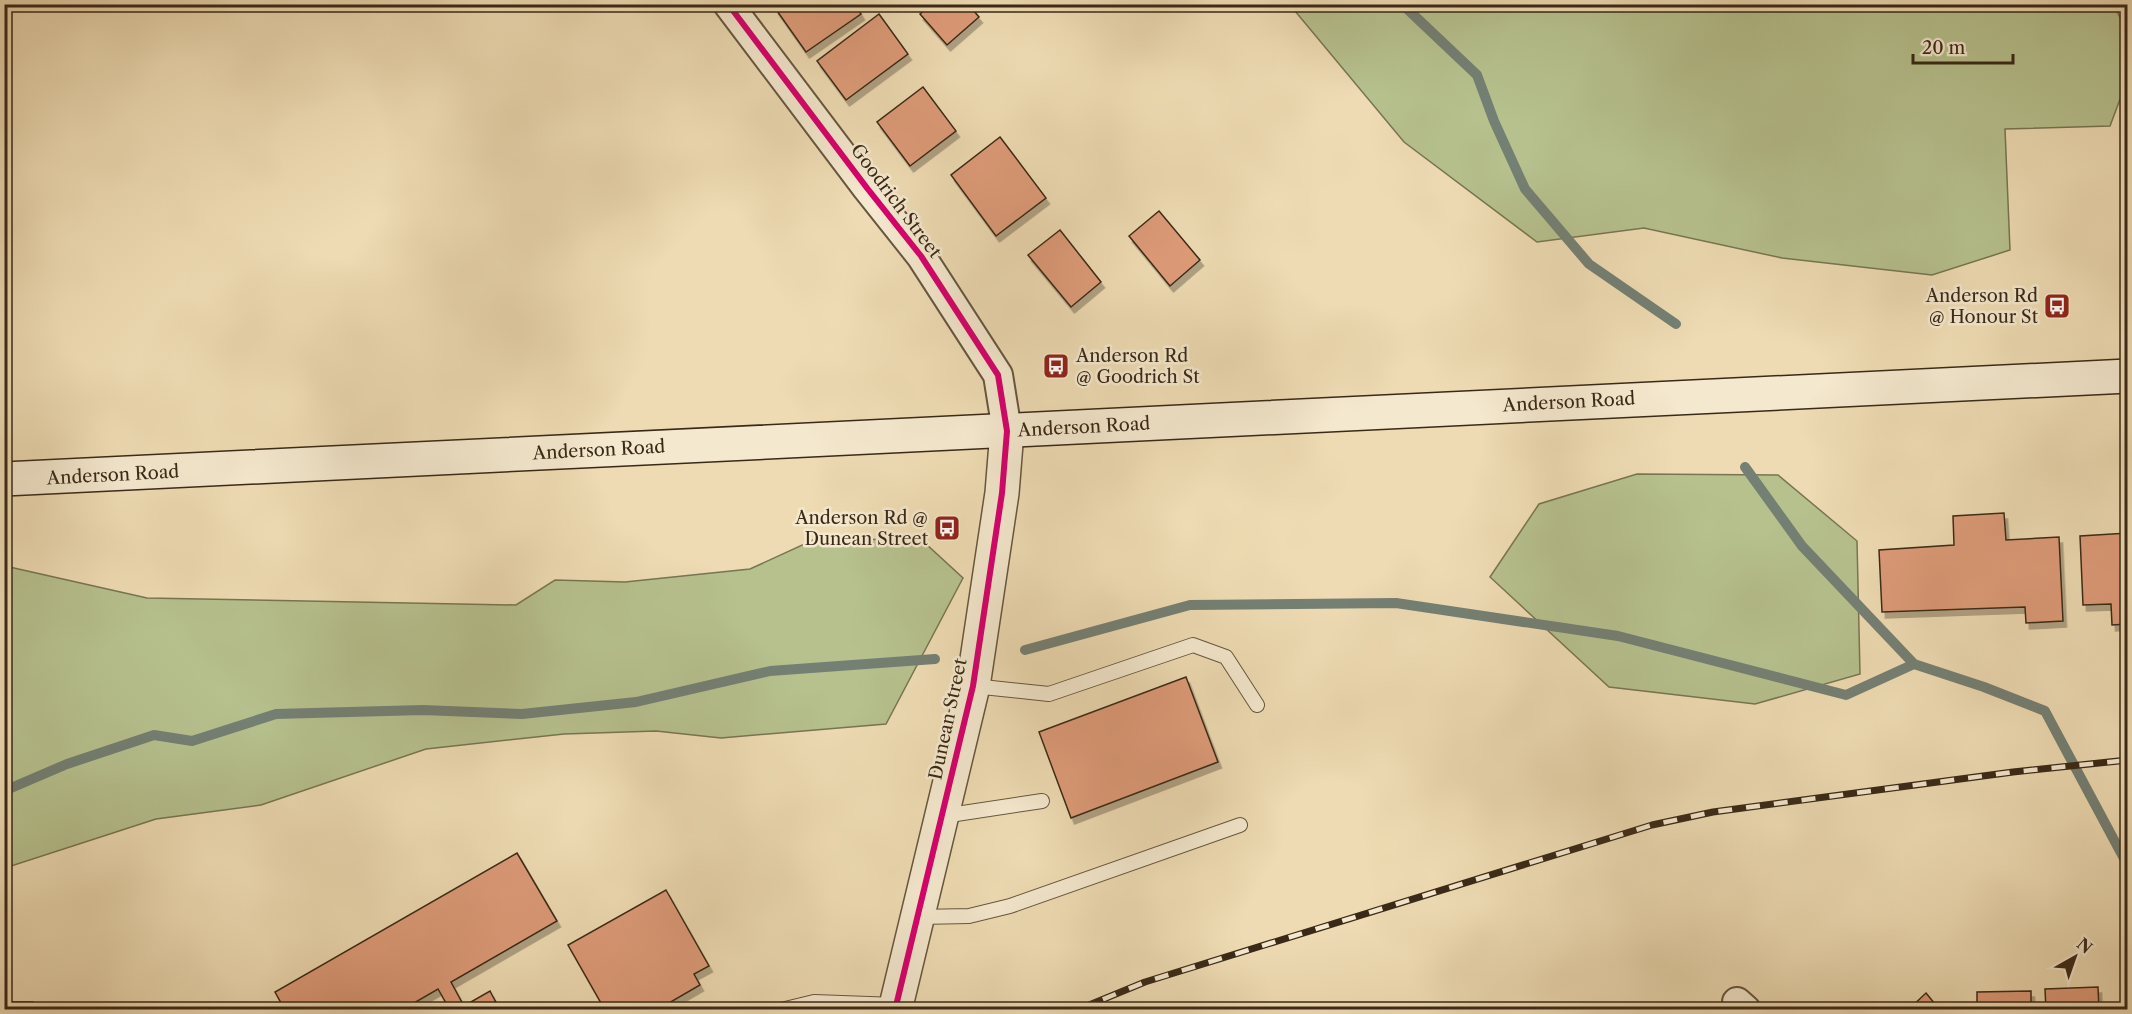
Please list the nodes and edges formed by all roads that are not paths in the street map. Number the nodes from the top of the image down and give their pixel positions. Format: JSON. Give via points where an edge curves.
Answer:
{"nodes":[{"id":1,"x":728,"y":4,"type":"edge"},
{"id":2,"x":2127,"y":376,"type":"edge"},
{"id":3,"x":1007,"y":431,"type":"junction"},
{"id":4,"x":4,"y":479,"type":"edge"},
{"id":5,"x":973,"y":686,"type":"junction"},
{"id":6,"x":1257,"y":705,"type":"dead end"},
{"id":7,"x":1042,"y":801,"type":"dead end"},
{"id":8,"x":942,"y":816,"type":"junction"},
{"id":9,"x":1240,"y":825,"type":"dead end"},
{"id":10,"x":918,"y":916,"type":"junction"},
{"id":11,"x":896,"y":1007,"type":"edge"},
{"id":12,"x":781,"y":1010,"type":"edge"}],
"edges":[{"from":1,"to":3,"type":"street","name":"Goodrich Street","via":[[921,256],[998,375]]},
{"from":2,"to":3,"type":"main road","name":"Anderson Road"},
{"from":3,"to":4,"type":"main road","name":"Anderson Road"},
{"from":3,"to":5,"type":"main road","name":"Dunean Street","via":[[1002,493]]},
{"from":5,"to":6,"type":"lane","via":[[1049,694],[1193,645],[1226,657]]},
{"from":5,"to":8,"type":"main road","name":"Dunean Street"},
{"from":7,"to":8,"type":"lane"},
{"from":8,"to":10,"type":"main road","name":"Dunean Street"},
{"from":9,"to":10,"type":"lane","via":[[1010,906],[969,916]]},
{"from":10,"to":11,"type":"main road","name":"Dunean Street"},
{"from":11,"to":12,"type":"lane","via":[[814,1002]]}]}
